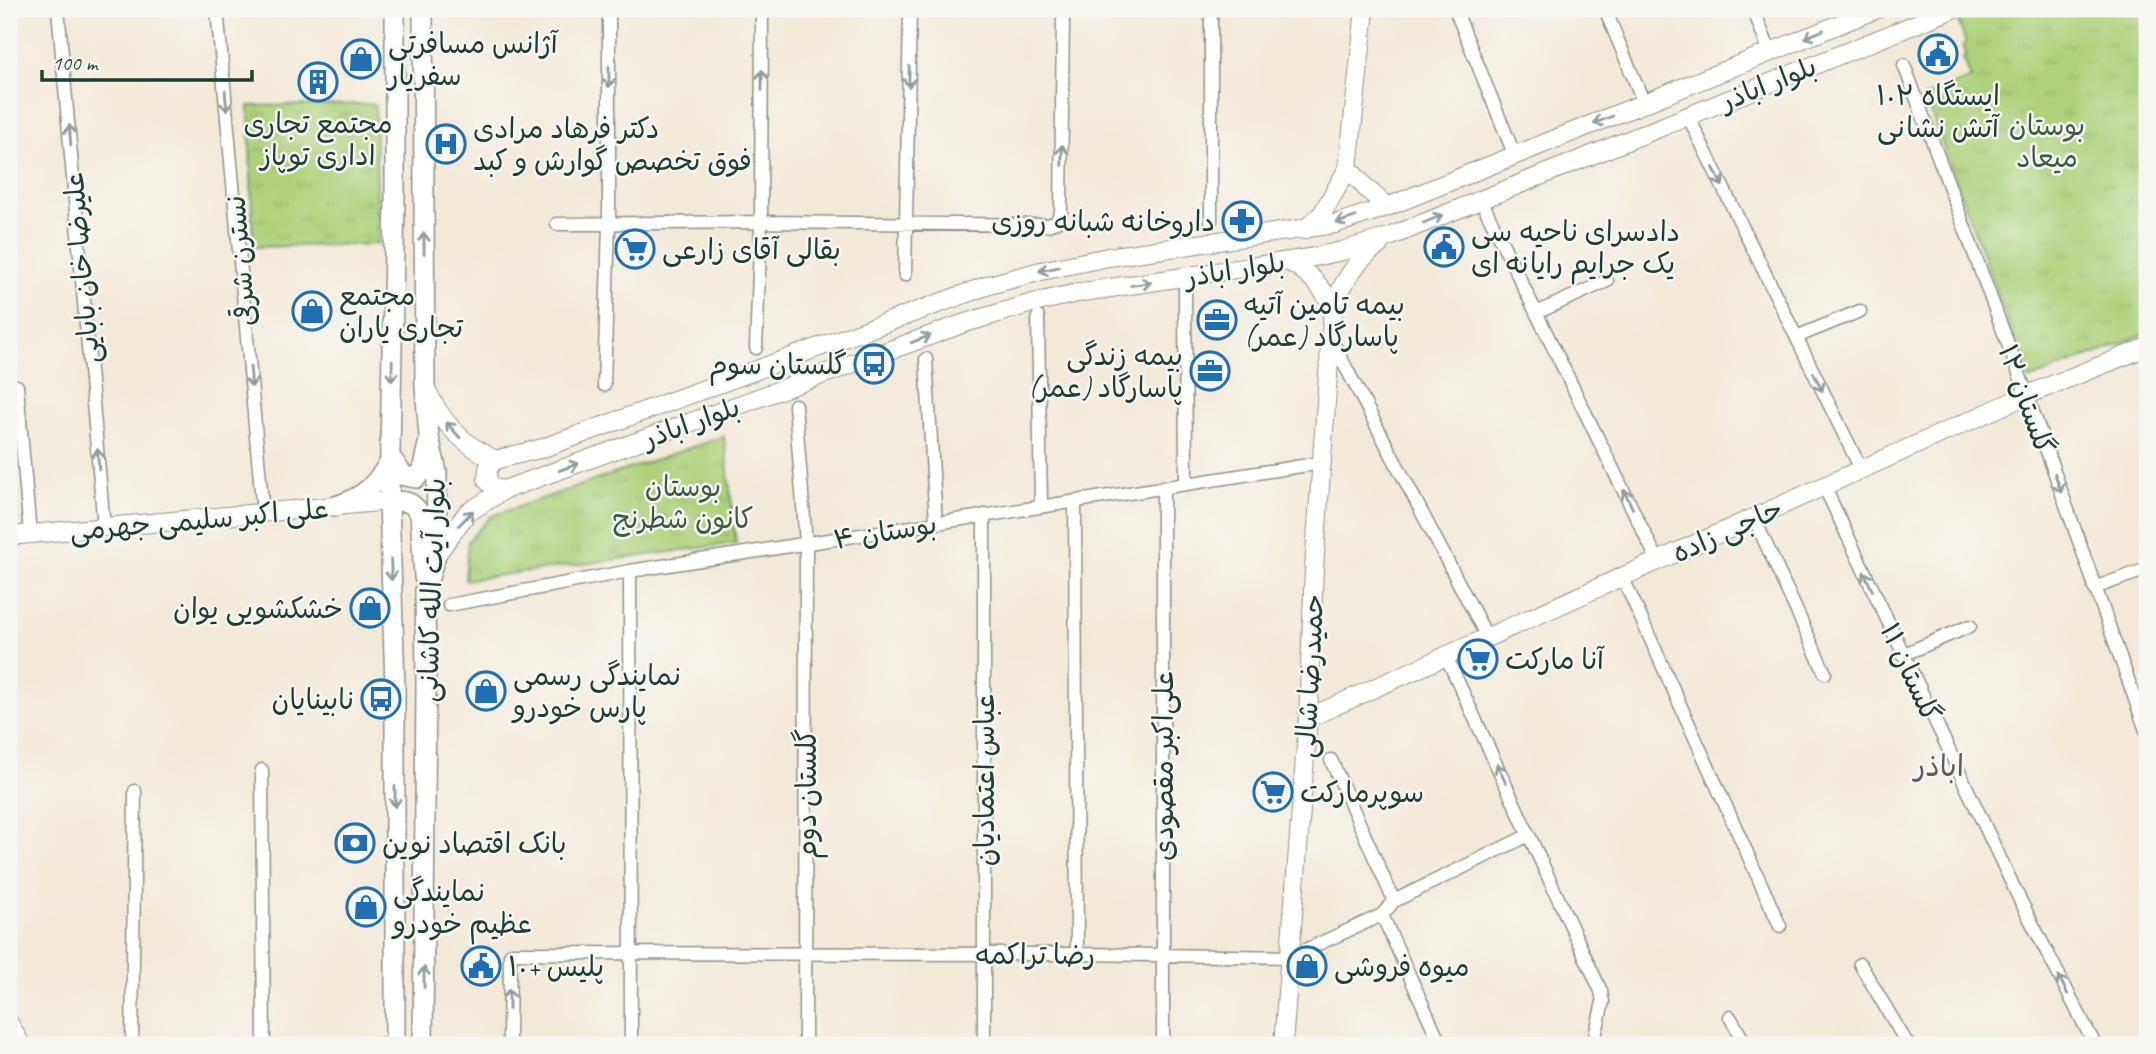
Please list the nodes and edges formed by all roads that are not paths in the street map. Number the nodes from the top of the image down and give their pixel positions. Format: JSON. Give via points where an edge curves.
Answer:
{"nodes":[{"id":1,"x":58,"y":9,"type":"edge"},
{"id":2,"x":217,"y":9,"type":"edge"},
{"id":3,"x":395,"y":9,"type":"edge"},
{"id":4,"x":423,"y":9,"type":"edge"},
{"id":5,"x":609,"y":9,"type":"edge"},
{"id":6,"x":762,"y":9,"type":"edge"},
{"id":7,"x":910,"y":9,"type":"edge"},
{"id":8,"x":1063,"y":9,"type":"edge"},
{"id":9,"x":1211,"y":9,"type":"edge"},
{"id":10,"x":1365,"y":9,"type":"edge"},
{"id":11,"x":1455,"y":9,"type":"edge"},
{"id":12,"x":1605,"y":9,"type":"edge"},
{"id":13,"x":1752,"y":9,"type":"edge"},
{"id":14,"x":1877,"y":9,"type":"edge"},
{"id":15,"x":1953,"y":9,"type":"edge"},
{"id":16,"x":1770,"y":52,"type":"junction"},
{"id":17,"x":1904,"y":65,"type":"dead end"},
{"id":18,"x":1644,"y":103,"type":"junction"},
{"id":19,"x":1688,"y":116,"type":"junction"},
{"id":20,"x":1515,"y":156,"type":"junction"},
{"id":21,"x":1349,"y":168,"type":"junction"},
{"id":22,"x":1481,"y":200,"type":"junction"},
{"id":23,"x":1387,"y":207,"type":"junction"},
{"id":24,"x":1210,"y":221,"type":"dead end"},
{"id":25,"x":761,"y":222,"type":"junction"},
{"id":26,"x":609,"y":223,"type":"junction"},
{"id":27,"x":557,"y":224,"type":"dead end"},
{"id":28,"x":906,"y":224,"type":"junction"},
{"id":29,"x":1304,"y":230,"type":"junction"},
{"id":30,"x":1389,"y":237,"type":"junction"},
{"id":31,"x":1288,"y":261,"type":"junction"},
{"id":32,"x":905,"y":275,"type":"dead end"},
{"id":33,"x":1607,"y":281,"type":"dead end"},
{"id":34,"x":1185,"y":288,"type":"dead end"},
{"id":35,"x":1333,"y":307,"type":"junction"},
{"id":36,"x":1860,"y":311,"type":"dead end"},
{"id":37,"x":1536,"y":313,"type":"junction"},
{"id":38,"x":1038,"y":317,"type":"dead end"},
{"id":39,"x":1796,"y":337,"type":"junction"},
{"id":40,"x":1330,"y":339,"type":"junction"},
{"id":41,"x":2147,"y":346,"type":"edge"},
{"id":42,"x":756,"y":348,"type":"dead end"},
{"id":43,"x":926,"y":359,"type":"dead end"},
{"id":44,"x":17,"y":386,"type":"dead end"},
{"id":45,"x":425,"y":386,"type":"junction"},
{"id":46,"x":604,"y":386,"type":"dead end"},
{"id":47,"x":2027,"y":395,"type":"junction"},
{"id":48,"x":795,"y":405,"type":"dead end"},
{"id":49,"x":429,"y":437,"type":"junction"},
{"id":50,"x":391,"y":459,"type":"junction"},
{"id":51,"x":495,"y":460,"type":"junction"},
{"id":52,"x":1321,"y":463,"type":"junction"},
{"id":53,"x":1861,"y":469,"type":"junction"},
{"id":54,"x":1186,"y":484,"type":"junction"},
{"id":55,"x":1824,"y":486,"type":"junction"},
{"id":56,"x":1163,"y":487,"type":"junction"},
{"id":57,"x":504,"y":490,"type":"junction"},
{"id":58,"x":389,"y":501,"type":"junction"},
{"id":59,"x":1075,"y":501,"type":"junction"},
{"id":60,"x":336,"y":506,"type":"junction"},
{"id":61,"x":1041,"y":506,"type":"junction"},
{"id":62,"x":263,"y":513,"type":"junction"},
{"id":63,"x":984,"y":515,"type":"junction"},
{"id":64,"x":1754,"y":517,"type":"junction"},
{"id":65,"x":936,"y":523,"type":"junction"},
{"id":66,"x":104,"y":527,"type":"junction"},
{"id":67,"x":30,"y":534,"type":"junction"},
{"id":68,"x":9,"y":536,"type":"edge"},
{"id":69,"x":806,"y":543,"type":"junction"},
{"id":70,"x":436,"y":555,"type":"junction"},
{"id":71,"x":1658,"y":561,"type":"junction"},
{"id":72,"x":2147,"y":569,"type":"edge"},
{"id":73,"x":630,"y":570,"type":"junction"},
{"id":74,"x":1622,"y":576,"type":"junction"},
{"id":75,"x":2094,"y":588,"type":"junction"},
{"id":76,"x":425,"y":590,"type":"junction"},
{"id":77,"x":449,"y":605,"type":"dead end"},
{"id":78,"x":1969,"y":626,"type":"dead end"},
{"id":79,"x":1487,"y":637,"type":"junction"},
{"id":80,"x":1902,"y":655,"type":"junction"},
{"id":81,"x":1446,"y":656,"type":"junction"},
{"id":82,"x":1825,"y":673,"type":"dead end"},
{"id":83,"x":1308,"y":718,"type":"junction"},
{"id":84,"x":2147,"y":733,"type":"edge"},
{"id":85,"x":1331,"y":760,"type":"dead end"},
{"id":86,"x":262,"y":770,"type":"dead end"},
{"id":87,"x":135,"y":791,"type":"dead end"},
{"id":88,"x":1529,"y":835,"type":"junction"},
{"id":89,"x":1394,"y":901,"type":"junction"},
{"id":90,"x":1382,"y":915,"type":"junction"},
{"id":91,"x":1780,"y":926,"type":"dead end"},
{"id":92,"x":631,"y":953,"type":"junction"},
{"id":93,"x":806,"y":953,"type":"junction"},
{"id":94,"x":984,"y":954,"type":"junction"},
{"id":95,"x":1077,"y":954,"type":"junction"},
{"id":96,"x":1163,"y":955,"type":"junction"},
{"id":97,"x":1290,"y":957,"type":"junction"},
{"id":98,"x":1860,"y":964,"type":"dead end"},
{"id":99,"x":1730,"y":1017,"type":"dead end"},
{"id":100,"x":9,"y":1023,"type":"edge"},
{"id":101,"x":394,"y":1044,"type":"edge"},
{"id":102,"x":21,"y":1045,"type":"edge"},
{"id":103,"x":132,"y":1045,"type":"edge"},
{"id":104,"x":264,"y":1045,"type":"edge"},
{"id":105,"x":370,"y":1045,"type":"edge"},
{"id":106,"x":424,"y":1045,"type":"edge"},
{"id":107,"x":509,"y":1045,"type":"edge"},
{"id":108,"x":631,"y":1045,"type":"edge"},
{"id":109,"x":806,"y":1045,"type":"edge"},
{"id":110,"x":984,"y":1045,"type":"edge"},
{"id":111,"x":1163,"y":1045,"type":"edge"},
{"id":112,"x":1283,"y":1045,"type":"edge"},
{"id":113,"x":1441,"y":1045,"type":"edge"},
{"id":114,"x":1593,"y":1045,"type":"edge"},
{"id":115,"x":1746,"y":1045,"type":"edge"},
{"id":116,"x":1908,"y":1045,"type":"edge"},
{"id":117,"x":2095,"y":1045,"type":"edge"}],
"edges":[{"from":66,"to":1,"type":"street","name":"علیرضا خان بابایی","one_way":true},
{"from":2,"to":62,"type":"street","name":"نسترن شرقی","one_way":true},
{"from":3,"to":50,"type":"main road","name":"بلوار آیت الله کاشانی","one_way":true},
{"from":45,"to":4,"type":"main road","name":"بلوار آیت الله کاشانی","one_way":true},
{"from":5,"to":26,"type":"street","one_way":true},
{"from":25,"to":6,"type":"street","one_way":true},
{"from":7,"to":28,"type":"street","one_way":true},
{"from":28,"to":8,"type":"street","one_way":true,"via":[[1056,222],[1061,212]]},
{"from":9,"to":24,"type":"street"},
{"from":10,"to":21,"type":"main road"},
{"from":11,"to":20,"type":"street"},
{"from":12,"to":18,"type":"street"},
{"from":13,"to":16,"type":"street"},
{"from":14,"to":16,"type":"main road","name":"بلوار اباذر","one_way":true},
{"from":15,"to":19,"type":"main road","name":"بلوار اباذر"},
{"from":16,"to":18,"type":"main road","name":"بلوار اباذر"},
{"from":17,"to":47,"type":"street","name":"گلستان ۱۲"},
{"from":18,"to":20,"type":"main road","name":"بلوار اباذر","one_way":true},
{"from":19,"to":22,"type":"main road","name":"بلوار اباذر"},
{"from":19,"to":39,"type":"street","one_way":true},
{"from":20,"to":23,"type":"main road","name":"بلوار اباذر"},
{"from":21,"to":23,"type":"main road"},
{"from":21,"to":29,"type":"main road","via":[[1322,214]]},
{"from":30,"to":22,"type":"main road","name":"بلوار اباذر","one_way":true},
{"from":22,"to":37,"type":"street"},
{"from":23,"to":29,"type":"main road","name":"بلوار اباذر","one_way":true},
{"from":25,"to":26,"type":"street"},
{"from":25,"to":28,"type":"street"},
{"from":25,"to":42,"type":"street"},
{"from":26,"to":27,"type":"street"},
{"from":26,"to":46,"type":"street"},
{"from":28,"to":32,"type":"street"},
{"from":29,"to":51,"type":"main road","name":"بلوار اباذر","one_way":true,"via":[[1108,257],[989,285],[543,448]]},
{"from":30,"to":31,"type":"main road","name":"بلوار اباذر"},
{"from":30,"to":35,"type":"main road","name":"حمیدرضا شالی","via":[[1351,271]]},
{"from":31,"to":35,"type":"main road","via":[[1322,287]]},
{"from":57,"to":31,"type":"main road","name":"بلوار اباذر","one_way":true,"via":[[962,324],[1029,304]]},
{"from":33,"to":37,"type":"street"},
{"from":34,"to":54,"type":"street"},
{"from":35,"to":40,"type":"main road","name":"حمیدرضا شالی"},
{"from":36,"to":39,"type":"street"},
{"from":71,"to":37,"type":"street","one_way":true},
{"from":38,"to":61,"type":"street"},
{"from":39,"to":53,"type":"street","one_way":true},
{"from":40,"to":52,"type":"main road","name":"حمیدرضا شالی"},
{"from":40,"to":79,"type":"street"},
{"from":41,"to":47,"type":"main road","name":"حاجی زاده"},
{"from":43,"to":65,"type":"street"},
{"from":44,"to":67,"type":"street"},
{"from":45,"to":49,"type":"main road","name":"بلوار آیت الله کاشانی"},
{"from":51,"to":45,"type":"main road","one_way":true,"via":[[453,432]]},
{"from":47,"to":53,"type":"main road","name":"حاجی زاده"},
{"from":47,"to":75,"type":"street","name":"گلستان ۱۲","one_way":true},
{"from":48,"to":69,"type":"street","name":"گلستان دوم"},
{"from":49,"to":50,"type":"main road","via":[[422,471],[416,478],[404,476]]},
{"from":49,"to":70,"type":"main road","name":"بلوار آیت الله کاشانی","via":[[437,472]]},
{"from":50,"to":58,"type":"main road","name":"بلوار آیت الله کاشانی"},
{"from":50,"to":60,"type":"main road","via":[[363,495]]},
{"from":51,"to":57,"type":"main road","via":[[488,468],[488,480],[494,488]]},
{"from":52,"to":54,"type":"street","name":"بوستان ۴"},
{"from":52,"to":83,"type":"main road","name":"حمیدرضا شالی"},
{"from":53,"to":55,"type":"main road","name":"حاجی زاده"},
{"from":54,"to":56,"type":"street","name":"بوستان ۴"},
{"from":55,"to":64,"type":"main road","name":"حاجی زاده"},
{"from":80,"to":55,"type":"street","name":"گلستان ۱۱","one_way":true},
{"from":56,"to":59,"type":"street","name":"بوستان ۴"},
{"from":56,"to":96,"type":"street","name":"علی‌اکبر مقصودی"},
{"from":70,"to":57,"type":"main road","name":"بلوار اباذر","one_way":true,"via":[[467,513]]},
{"from":58,"to":60,"type":"main road","name":"علی اکبر سلیمی جهرمی"},
{"from":58,"to":76,"type":"main road","via":[[408,501],[420,514]]},
{"from":58,"to":101,"type":"main road","name":"بلوار آیت الله کاشانی","one_way":true},
{"from":59,"to":61,"type":"street","name":"بوستان ۴"},
{"from":59,"to":95,"type":"street"},
{"from":60,"to":62,"type":"main road","name":"علی اکبر سلیمی جهرمی"},
{"from":61,"to":63,"type":"street","name":"بوستان ۴"},
{"from":62,"to":66,"type":"main road","name":"علی اکبر سلیمی جهرمی"},
{"from":63,"to":65,"type":"street","name":"بوستان ۴"},
{"from":63,"to":94,"type":"street","name":"عباس اعتمادیان"},
{"from":64,"to":71,"type":"main road","name":"حاجی زاده"},
{"from":64,"to":82,"type":"street"},
{"from":65,"to":69,"type":"street","name":"بوستان ۴"},
{"from":66,"to":67,"type":"main road","name":"علی اکبر سلیمی جهرمی"},
{"from":67,"to":68,"type":"main road","name":"علی اکبر سلیمی جهرمی"},
{"from":69,"to":73,"type":"street","name":"بوستان ۴"},
{"from":69,"to":93,"type":"street","name":"گلستان دوم"},
{"from":70,"to":76,"type":"main road","name":"بلوار آیت الله کاشانی"},
{"from":71,"to":74,"type":"main road","name":"حاجی زاده"},
{"from":72,"to":75,"type":"street"},
{"from":73,"to":77,"type":"street","name":"بوستان ۴"},
{"from":73,"to":92,"type":"street"},
{"from":74,"to":79,"type":"main road","name":"حاجی زاده"},
{"from":74,"to":91,"type":"street"},
{"from":75,"to":84,"type":"street","name":"گلستان ۱۲"},
{"from":106,"to":76,"type":"main road","name":"بلوار آیت الله کاشانی","one_way":true},
{"from":78,"to":80,"type":"street"},
{"from":79,"to":81,"type":"main road","name":"حاجی زاده"},
{"from":117,"to":80,"type":"street","name":"گلستان ۱۱","one_way":true},
{"from":81,"to":83,"type":"main road","name":"حاجی زاده"},
{"from":88,"to":81,"type":"street","one_way":true},
{"from":83,"to":97,"type":"main road","name":"حمیدرضا شالی"},
{"from":85,"to":89,"type":"street"},
{"from":86,"to":104,"type":"street"},
{"from":87,"to":103,"type":"street"},
{"from":88,"to":89,"type":"street","name":"رضا تراکمه"},
{"from":88,"to":114,"type":"street","via":[[1601,991],[1603,1002]]},
{"from":89,"to":90,"type":"street","name":"رضا تراکمه"},
{"from":90,"to":97,"type":"street","name":"رضا تراکمه"},
{"from":90,"to":113,"type":"street"},
{"from":92,"to":93,"type":"street","name":"رضا تراکمه"},
{"from":107,"to":92,"type":"street","name":"رضا تراکمه","one_way":true,"via":[[510,954]]},
{"from":92,"to":108,"type":"street"},
{"from":93,"to":94,"type":"street","name":"رضا تراکمه"},
{"from":93,"to":109,"type":"street","name":"گلستان دوم"},
{"from":94,"to":95,"type":"street","name":"رضا تراکمه"},
{"from":94,"to":110,"type":"street","name":"عباس اعتمادیان"},
{"from":95,"to":96,"type":"street","name":"رضا تراکمه"},
{"from":96,"to":97,"type":"street","name":"رضا تراکمه"},
{"from":96,"to":111,"type":"street","name":"علی‌اکبر مقصودی"},
{"from":97,"to":112,"type":"main road","name":"حمیدرضا شالی"},
{"from":98,"to":116,"type":"street"},
{"from":99,"to":115,"type":"street"},
{"from":100,"to":102,"type":"main road"},
{"from":101,"to":105,"type":"street"}]}
